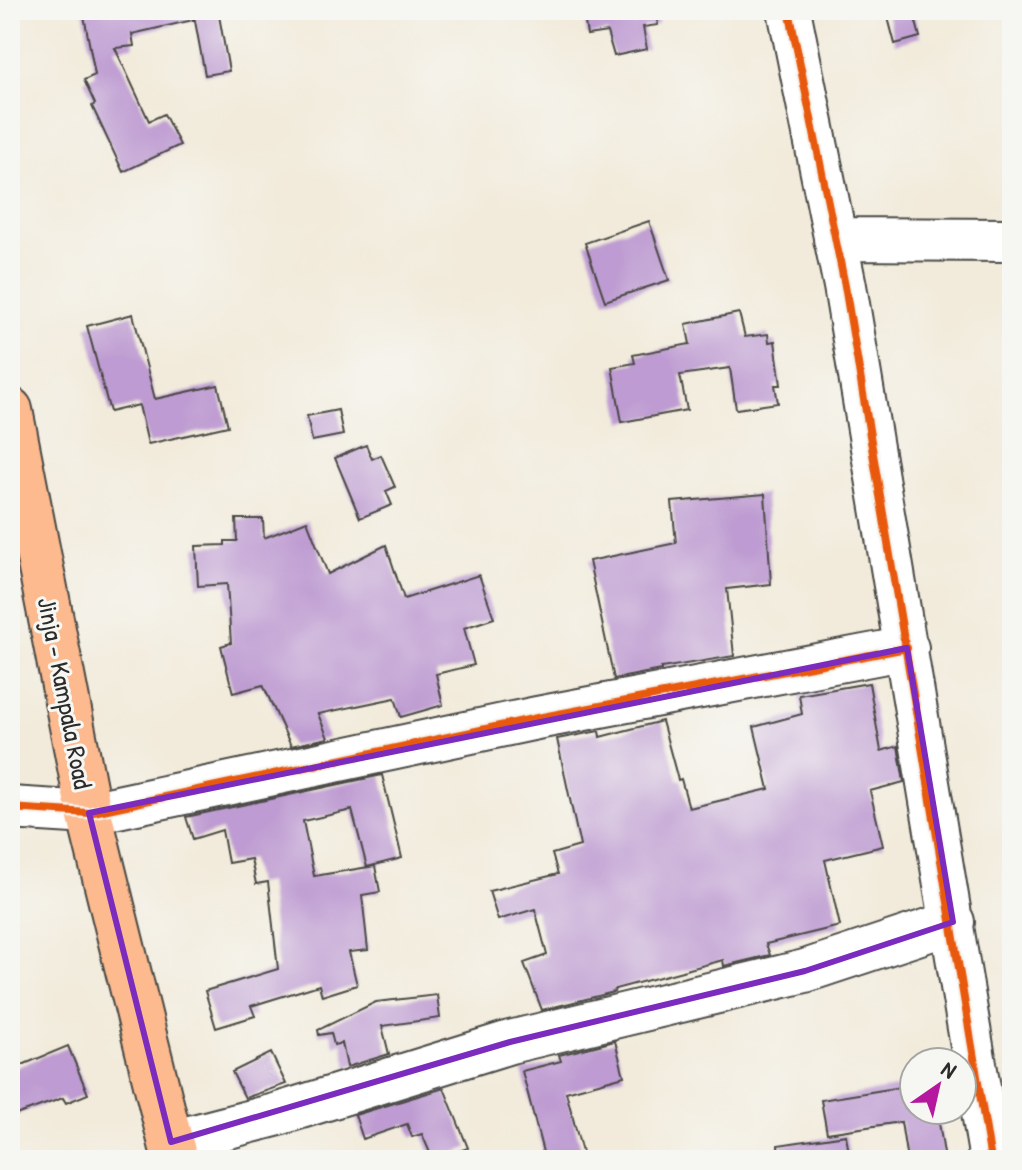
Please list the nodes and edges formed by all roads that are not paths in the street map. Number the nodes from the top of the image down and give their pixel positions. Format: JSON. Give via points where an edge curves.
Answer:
{"nodes":[{"id":1,"x":789,"y":10,"type":"edge"},
{"id":2,"x":835,"y":239,"type":"junction"},
{"id":3,"x":1012,"y":240,"type":"edge"},
{"id":4,"x":10,"y":410,"type":"edge"},
{"id":5,"x":907,"y":648,"type":"junction"},
{"id":6,"x":10,"y":808,"type":"edge"},
{"id":7,"x":89,"y":813,"type":"junction"},
{"id":8,"x":953,"y":922,"type":"junction"},
{"id":9,"x":173,"y":1151,"type":"edge"},
{"id":10,"x":991,"y":1160,"type":"edge"}],
"edges":[{"from":1,"to":2,"type":"street"},
{"from":2,"to":3,"type":"street"},
{"from":2,"to":5,"type":"street"},
{"from":4,"to":7,"type":"highway","name":"Jinja - Kampala Road"},
{"from":5,"to":7,"type":"street","via":[[537,718]]},
{"from":5,"to":8,"type":"street"},
{"from":6,"to":7,"type":"street"},
{"from":7,"to":9,"type":"highway","name":"Jinja - Kampala Road"},
{"from":8,"to":9,"type":"street","via":[[805,971],[510,1042]]},
{"from":8,"to":10,"type":"street"}]}
